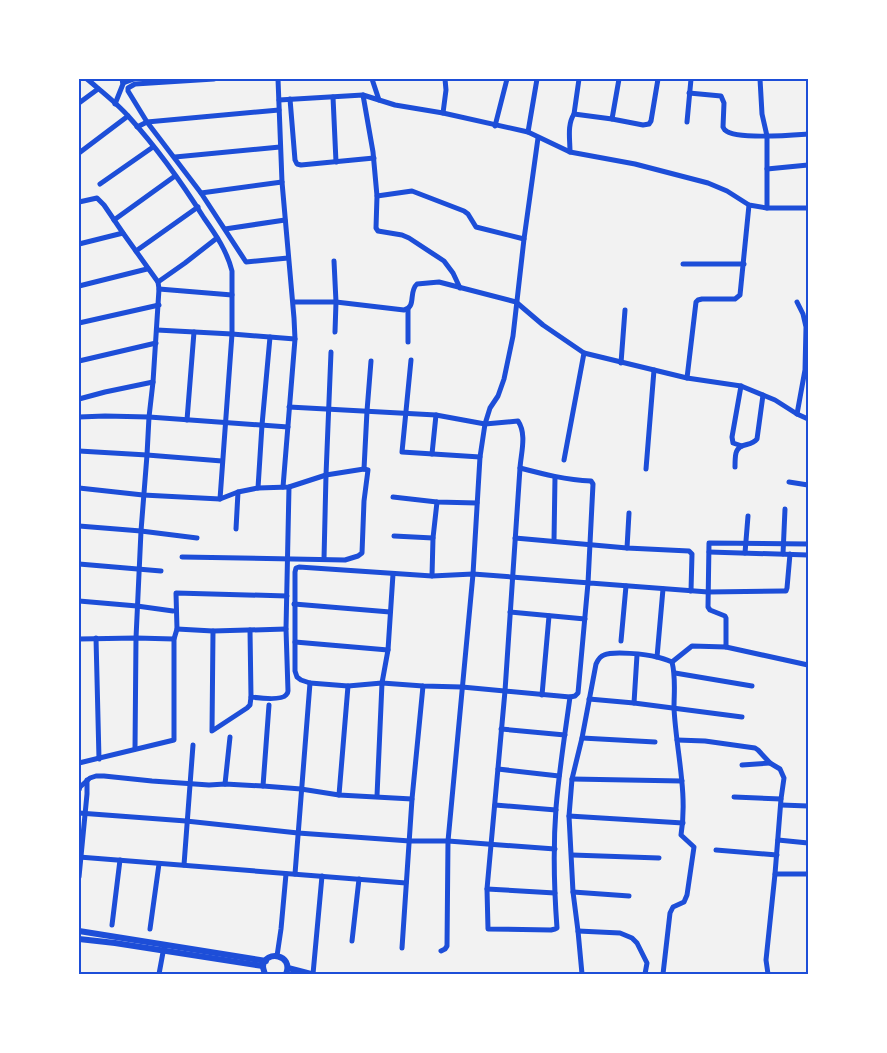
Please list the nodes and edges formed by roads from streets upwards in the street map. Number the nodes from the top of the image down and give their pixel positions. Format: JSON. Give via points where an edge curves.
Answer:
{"nodes":[{"id":1,"x":87,"y":79,"type":"edge"},
{"id":2,"x":134,"y":79,"type":"edge"},
{"id":3,"x":214,"y":79,"type":"edge"},
{"id":4,"x":278,"y":79,"type":"edge"},
{"id":5,"x":372,"y":79,"type":"edge"},
{"id":6,"x":445,"y":79,"type":"edge"},
{"id":7,"x":507,"y":79,"type":"edge"},
{"id":8,"x":537,"y":79,"type":"edge"},
{"id":9,"x":579,"y":79,"type":"edge"},
{"id":10,"x":619,"y":79,"type":"edge"},
{"id":11,"x":658,"y":79,"type":"edge"},
{"id":12,"x":690,"y":79,"type":"edge"},
{"id":13,"x":760,"y":79,"type":"edge"},
{"id":14,"x":123,"y":81,"type":"edge"},
{"id":15,"x":98,"y":89,"type":"junction"},
{"id":16,"x":689,"y":93,"type":"junction"},
{"id":17,"x":363,"y":95,"type":"junction"},
{"id":18,"x":332,"y":97,"type":"junction"},
{"id":19,"x":279,"y":100,"type":"junction"},
{"id":20,"x":290,"y":100,"type":"junction"},
{"id":21,"x":379,"y":100,"type":"junction"},
{"id":22,"x":79,"y":103,"type":"edge"},
{"id":23,"x":115,"y":104,"type":"junction"},
{"id":24,"x":279,"y":110,"type":"junction"},
{"id":25,"x":443,"y":113,"type":"junction"},
{"id":26,"x":574,"y":114,"type":"junction"},
{"id":27,"x":128,"y":116,"type":"junction"},
{"id":28,"x":612,"y":119,"type":"junction"},
{"id":29,"x":147,"y":122,"type":"junction"},
{"id":30,"x":687,"y":122,"type":"dead end"},
{"id":31,"x":495,"y":126,"type":"junction"},
{"id":32,"x":137,"y":127,"type":"junction"},
{"id":33,"x":528,"y":132,"type":"junction"},
{"id":34,"x":808,"y":134,"type":"edge"},
{"id":35,"x":767,"y":136,"type":"junction"},
{"id":36,"x":538,"y":138,"type":"junction"},
{"id":37,"x":153,"y":147,"type":"junction"},
{"id":38,"x":280,"y":147,"type":"junction"},
{"id":39,"x":570,"y":152,"type":"junction"},
{"id":40,"x":79,"y":153,"type":"edge"},
{"id":41,"x":175,"y":158,"type":"junction"},
{"id":42,"x":374,"y":158,"type":"junction"},
{"id":43,"x":336,"y":162,"type":"junction"},
{"id":44,"x":808,"y":165,"type":"edge"},
{"id":45,"x":767,"y":169,"type":"junction"},
{"id":46,"x":175,"y":176,"type":"junction"},
{"id":47,"x":282,"y":182,"type":"junction"},
{"id":48,"x":100,"y":184,"type":"dead end"},
{"id":49,"x":201,"y":194,"type":"junction"},
{"id":50,"x":377,"y":196,"type":"junction"},
{"id":51,"x":79,"y":202,"type":"edge"},
{"id":52,"x":749,"y":205,"type":"junction"},
{"id":53,"x":198,"y":207,"type":"junction"},
{"id":54,"x":767,"y":208,"type":"junction"},
{"id":55,"x":808,"y":208,"type":"edge"},
{"id":56,"x":114,"y":220,"type":"junction"},
{"id":57,"x":285,"y":220,"type":"junction"},
{"id":58,"x":224,"y":229,"type":"junction"},
{"id":59,"x":123,"y":233,"type":"junction"},
{"id":60,"x":217,"y":238,"type":"junction"},
{"id":61,"x":524,"y":239,"type":"junction"},
{"id":62,"x":79,"y":244,"type":"edge"},
{"id":63,"x":136,"y":251,"type":"junction"},
{"id":64,"x":288,"y":258,"type":"junction"},
{"id":65,"x":334,"y":261,"type":"dead end"},
{"id":66,"x":682,"y":264,"type":"dead end"},
{"id":67,"x":744,"y":264,"type":"junction"},
{"id":68,"x":147,"y":269,"type":"junction"},
{"id":69,"x":158,"y":282,"type":"junction"},
{"id":70,"x":79,"y":286,"type":"edge"},
{"id":71,"x":460,"y":288,"type":"junction"},
{"id":72,"x":159,"y":289,"type":"junction"},
{"id":73,"x":232,"y":295,"type":"junction"},
{"id":74,"x":294,"y":302,"type":"junction"},
{"id":75,"x":336,"y":302,"type":"junction"},
{"id":76,"x":516,"y":302,"type":"junction"},
{"id":77,"x":797,"y":302,"type":"dead end"},
{"id":78,"x":159,"y":305,"type":"junction"},
{"id":79,"x":408,"y":310,"type":"junction"},
{"id":80,"x":625,"y":310,"type":"dead end"},
{"id":81,"x":79,"y":323,"type":"edge"},
{"id":82,"x":157,"y":330,"type":"junction"},
{"id":83,"x":194,"y":332,"type":"junction"},
{"id":84,"x":335,"y":332,"type":"dead end"},
{"id":85,"x":232,"y":334,"type":"junction"},
{"id":86,"x":270,"y":337,"type":"junction"},
{"id":87,"x":294,"y":339,"type":"junction"},
{"id":88,"x":408,"y":342,"type":"dead end"},
{"id":89,"x":156,"y":343,"type":"junction"},
{"id":90,"x":331,"y":352,"type":"dead end"},
{"id":91,"x":584,"y":353,"type":"junction"},
{"id":92,"x":411,"y":360,"type":"dead end"},
{"id":93,"x":79,"y":361,"type":"edge"},
{"id":94,"x":372,"y":361,"type":"dead end"},
{"id":95,"x":621,"y":363,"type":"junction"},
{"id":96,"x":654,"y":370,"type":"junction"},
{"id":97,"x":687,"y":378,"type":"junction"},
{"id":98,"x":153,"y":382,"type":"junction"},
{"id":99,"x":741,"y":386,"type":"junction"},
{"id":100,"x":763,"y":395,"type":"junction"},
{"id":101,"x":79,"y":400,"type":"edge"},
{"id":102,"x":289,"y":407,"type":"junction"},
{"id":103,"x":329,"y":409,"type":"junction"},
{"id":104,"x":367,"y":411,"type":"junction"},
{"id":105,"x":405,"y":413,"type":"junction"},
{"id":106,"x":797,"y":414,"type":"junction"},
{"id":107,"x":436,"y":415,"type":"junction"},
{"id":108,"x":79,"y":416,"type":"edge"},
{"id":109,"x":149,"y":417,"type":"junction"},
{"id":110,"x":808,"y":419,"type":"edge"},
{"id":111,"x":187,"y":420,"type":"junction"},
{"id":112,"x":225,"y":423,"type":"junction"},
{"id":113,"x":485,"y":424,"type":"junction"},
{"id":114,"x":262,"y":425,"type":"junction"},
{"id":115,"x":288,"y":427,"type":"junction"},
{"id":116,"x":742,"y":446,"type":"junction"},
{"id":117,"x":79,"y":451,"type":"edge"},
{"id":118,"x":432,"y":454,"type":"junction"},
{"id":119,"x":148,"y":455,"type":"junction"},
{"id":120,"x":480,"y":457,"type":"junction"},
{"id":121,"x":564,"y":460,"type":"dead end"},
{"id":122,"x":222,"y":461,"type":"junction"},
{"id":123,"x":735,"y":467,"type":"dead end"},
{"id":124,"x":520,"y":468,"type":"junction"},
{"id":125,"x":366,"y":469,"type":"junction"},
{"id":126,"x":646,"y":469,"type":"dead end"},
{"id":127,"x":326,"y":475,"type":"junction"},
{"id":128,"x":555,"y":477,"type":"junction"},
{"id":129,"x":789,"y":482,"type":"dead end"},
{"id":130,"x":808,"y":485,"type":"edge"},
{"id":131,"x":286,"y":487,"type":"junction"},
{"id":132,"x":79,"y":488,"type":"edge"},
{"id":133,"x":258,"y":488,"type":"junction"},
{"id":134,"x":238,"y":492,"type":"junction"},
{"id":135,"x":143,"y":495,"type":"junction"},
{"id":136,"x":394,"y":496,"type":"dead end"},
{"id":137,"x":220,"y":500,"type":"junction"},
{"id":138,"x":437,"y":502,"type":"junction"},
{"id":139,"x":477,"y":503,"type":"junction"},
{"id":140,"x":785,"y":509,"type":"dead end"},
{"id":141,"x":629,"y":513,"type":"dead end"},
{"id":142,"x":748,"y":516,"type":"dead end"},
{"id":143,"x":79,"y":526,"type":"edge"},
{"id":144,"x":236,"y":529,"type":"dead end"},
{"id":145,"x":141,"y":531,"type":"junction"},
{"id":146,"x":394,"y":536,"type":"dead end"},
{"id":147,"x":197,"y":538,"type":"dead end"},
{"id":148,"x":433,"y":538,"type":"junction"},
{"id":149,"x":515,"y":538,"type":"junction"},
{"id":150,"x":554,"y":541,"type":"junction"},
{"id":151,"x":746,"y":543,"type":"junction"},
{"id":152,"x":783,"y":543,"type":"junction"},
{"id":153,"x":589,"y":544,"type":"junction"},
{"id":154,"x":808,"y":544,"type":"edge"},
{"id":155,"x":627,"y":548,"type":"junction"},
{"id":156,"x":709,"y":552,"type":"junction"},
{"id":157,"x":745,"y":553,"type":"junction"},
{"id":158,"x":783,"y":554,"type":"junction"},
{"id":159,"x":790,"y":554,"type":"junction"},
{"id":160,"x":808,"y":555,"type":"edge"},
{"id":161,"x":182,"y":557,"type":"dead end"},
{"id":162,"x":287,"y":558,"type":"junction"},
{"id":163,"x":324,"y":560,"type":"junction"},
{"id":164,"x":79,"y":564,"type":"edge"},
{"id":165,"x":139,"y":568,"type":"junction"},
{"id":166,"x":161,"y":571,"type":"dead end"},
{"id":167,"x":393,"y":574,"type":"junction"},
{"id":168,"x":473,"y":574,"type":"junction"},
{"id":169,"x":432,"y":576,"type":"junction"},
{"id":170,"x":512,"y":576,"type":"junction"},
{"id":171,"x":588,"y":582,"type":"junction"},
{"id":172,"x":626,"y":586,"type":"junction"},
{"id":173,"x":663,"y":589,"type":"junction"},
{"id":174,"x":691,"y":591,"type":"junction"},
{"id":175,"x":708,"y":592,"type":"junction"},
{"id":176,"x":287,"y":596,"type":"junction"},
{"id":177,"x":79,"y":601,"type":"edge"},
{"id":178,"x":294,"y":604,"type":"junction"},
{"id":179,"x":137,"y":606,"type":"junction"},
{"id":180,"x":173,"y":610,"type":"dead end"},
{"id":181,"x":390,"y":612,"type":"junction"},
{"id":182,"x":510,"y":612,"type":"junction"},
{"id":183,"x":549,"y":616,"type":"junction"},
{"id":184,"x":585,"y":619,"type":"junction"},
{"id":185,"x":177,"y":629,"type":"junction"},
{"id":186,"x":286,"y":629,"type":"junction"},
{"id":187,"x":250,"y":630,"type":"junction"},
{"id":188,"x":213,"y":631,"type":"junction"},
{"id":189,"x":96,"y":638,"type":"junction"},
{"id":190,"x":136,"y":638,"type":"junction"},
{"id":191,"x":79,"y":639,"type":"edge"},
{"id":192,"x":174,"y":640,"type":"junction"},
{"id":193,"x":621,"y":641,"type":"dead end"},
{"id":194,"x":295,"y":642,"type":"junction"},
{"id":195,"x":726,"y":648,"type":"junction"},
{"id":196,"x":388,"y":650,"type":"junction"},
{"id":197,"x":637,"y":655,"type":"junction"},
{"id":198,"x":657,"y":657,"type":"junction"},
{"id":199,"x":672,"y":662,"type":"junction"},
{"id":200,"x":808,"y":665,"type":"edge"},
{"id":201,"x":675,"y":673,"type":"junction"},
{"id":202,"x":310,"y":683,"type":"junction"},
{"id":203,"x":382,"y":683,"type":"junction"},
{"id":204,"x":348,"y":686,"type":"junction"},
{"id":205,"x":423,"y":686,"type":"junction"},
{"id":206,"x":752,"y":686,"type":"dead end"},
{"id":207,"x":462,"y":687,"type":"junction"},
{"id":208,"x":505,"y":691,"type":"junction"},
{"id":209,"x":542,"y":694,"type":"junction"},
{"id":210,"x":252,"y":697,"type":"junction"},
{"id":211,"x":570,"y":697,"type":"junction"},
{"id":212,"x":589,"y":699,"type":"junction"},
{"id":213,"x":634,"y":703,"type":"junction"},
{"id":214,"x":269,"y":705,"type":"dead end"},
{"id":215,"x":674,"y":708,"type":"junction"},
{"id":216,"x":742,"y":717,"type":"dead end"},
{"id":217,"x":501,"y":729,"type":"junction"},
{"id":218,"x":565,"y":735,"type":"junction"},
{"id":219,"x":230,"y":737,"type":"dead end"},
{"id":220,"x":582,"y":738,"type":"junction"},
{"id":221,"x":677,"y":740,"type":"junction"},
{"id":222,"x":655,"y":742,"type":"dead end"},
{"id":223,"x":193,"y":745,"type":"dead end"},
{"id":224,"x":136,"y":749,"type":"junction"},
{"id":225,"x":99,"y":759,"type":"junction"},
{"id":226,"x":79,"y":763,"type":"edge"},
{"id":227,"x":770,"y":764,"type":"junction"},
{"id":228,"x":742,"y":765,"type":"dead end"},
{"id":229,"x":498,"y":769,"type":"junction"},
{"id":230,"x":559,"y":776,"type":"junction"},
{"id":231,"x":572,"y":779,"type":"junction"},
{"id":232,"x":87,"y":780,"type":"junction"},
{"id":233,"x":682,"y":781,"type":"junction"},
{"id":234,"x":189,"y":784,"type":"junction"},
{"id":235,"x":225,"y":784,"type":"junction"},
{"id":236,"x":262,"y":786,"type":"junction"},
{"id":237,"x":79,"y":790,"type":"edge"},
{"id":238,"x":301,"y":790,"type":"junction"},
{"id":239,"x":339,"y":795,"type":"junction"},
{"id":240,"x":377,"y":796,"type":"junction"},
{"id":241,"x":734,"y":797,"type":"dead end"},
{"id":242,"x":781,"y":798,"type":"junction"},
{"id":243,"x":412,"y":799,"type":"junction"},
{"id":244,"x":495,"y":805,"type":"junction"},
{"id":245,"x":781,"y":805,"type":"junction"},
{"id":246,"x":808,"y":806,"type":"edge"},
{"id":247,"x":556,"y":810,"type":"junction"},
{"id":248,"x":79,"y":813,"type":"edge"},
{"id":249,"x":85,"y":814,"type":"junction"},
{"id":250,"x":569,"y":816,"type":"junction"},
{"id":251,"x":186,"y":821,"type":"junction"},
{"id":252,"x":683,"y":823,"type":"junction"},
{"id":253,"x":298,"y":833,"type":"junction"},
{"id":254,"x":778,"y":840,"type":"junction"},
{"id":255,"x":410,"y":841,"type":"junction"},
{"id":256,"x":448,"y":841,"type":"junction"},
{"id":257,"x":808,"y":843,"type":"edge"},
{"id":258,"x":491,"y":844,"type":"junction"},
{"id":259,"x":555,"y":849,"type":"junction"},
{"id":260,"x":716,"y":850,"type":"dead end"},
{"id":261,"x":572,"y":855,"type":"junction"},
{"id":262,"x":777,"y":855,"type":"junction"},
{"id":263,"x":80,"y":858,"type":"edge"},
{"id":264,"x":659,"y":858,"type":"dead end"},
{"id":265,"x":120,"y":860,"type":"junction"},
{"id":266,"x":158,"y":864,"type":"junction"},
{"id":267,"x":184,"y":865,"type":"junction"},
{"id":268,"x":286,"y":874,"type":"junction"},
{"id":269,"x":295,"y":874,"type":"junction"},
{"id":270,"x":776,"y":874,"type":"junction"},
{"id":271,"x":808,"y":874,"type":"edge"},
{"id":272,"x":322,"y":876,"type":"junction"},
{"id":273,"x":79,"y":877,"type":"edge"},
{"id":274,"x":359,"y":880,"type":"junction"},
{"id":275,"x":406,"y":883,"type":"junction"},
{"id":276,"x":487,"y":889,"type":"junction"},
{"id":277,"x":574,"y":892,"type":"junction"},
{"id":278,"x":555,"y":893,"type":"junction"},
{"id":279,"x":629,"y":896,"type":"dead end"},
{"id":280,"x":112,"y":925,"type":"dead end"},
{"id":281,"x":150,"y":929,"type":"dead end"},
{"id":282,"x":578,"y":930,"type":"junction"},
{"id":283,"x":79,"y":931,"type":"edge"},
{"id":284,"x":79,"y":939,"type":"edge"},
{"id":285,"x":352,"y":941,"type":"dead end"},
{"id":286,"x":165,"y":947,"type":"junction"},
{"id":287,"x":402,"y":948,"type":"dead end"},
{"id":288,"x":441,"y":951,"type":"dead end"},
{"id":289,"x":277,"y":956,"type":"junction"},
{"id":290,"x":264,"y":963,"type":"junction"},
{"id":291,"x":287,"y":971,"type":"edge"},
{"id":292,"x":159,"y":974,"type":"edge"},
{"id":293,"x":265,"y":974,"type":"edge"},
{"id":294,"x":312,"y":974,"type":"edge"},
{"id":295,"x":582,"y":974,"type":"edge"},
{"id":296,"x":645,"y":974,"type":"edge"},
{"id":297,"x":663,"y":974,"type":"edge"},
{"id":298,"x":768,"y":974,"type":"edge"}],
"edges":[{"from":1,"to":15,"type":"street"},
{"from":2,"to":14,"type":"street"},
{"from":3,"to":29,"type":"street","via":[[134,84],[128,91]]},
{"from":4,"to":19,"type":"street"},
{"from":5,"to":21,"type":"street"},
{"from":6,"to":25,"type":"street"},
{"from":7,"to":31,"type":"street"},
{"from":8,"to":33,"type":"street"},
{"from":9,"to":26,"type":"street"},
{"from":10,"to":28,"type":"street"},
{"from":11,"to":28,"type":"street","via":[[649,124]]},
{"from":12,"to":16,"type":"street"},
{"from":13,"to":35,"type":"street"},
{"from":14,"to":23,"type":"street"},
{"from":15,"to":22,"type":"street"},
{"from":15,"to":23,"type":"street"},
{"from":16,"to":30,"type":"street"},
{"from":16,"to":35,"type":"street","via":[[721,96],[724,103],[723,127],[730,133]]},
{"from":17,"to":18,"type":"street"},
{"from":17,"to":21,"type":"street"},
{"from":17,"to":42,"type":"street"},
{"from":18,"to":20,"type":"street"},
{"from":18,"to":43,"type":"street"},
{"from":19,"to":20,"type":"street"},
{"from":19,"to":24,"type":"street"},
{"from":20,"to":43,"type":"street","via":[[297,164]]},
{"from":21,"to":25,"type":"street"},
{"from":23,"to":27,"type":"street"},
{"from":24,"to":29,"type":"street"},
{"from":24,"to":38,"type":"street"},
{"from":25,"to":31,"type":"street"},
{"from":26,"to":28,"type":"street"},
{"from":26,"to":39,"type":"street","via":[[569,125]]},
{"from":27,"to":32,"type":"street"},
{"from":27,"to":40,"type":"street"},
{"from":29,"to":32,"type":"street"},
{"from":29,"to":41,"type":"street"},
{"from":31,"to":33,"type":"street"},
{"from":32,"to":37,"type":"street"},
{"from":33,"to":36,"type":"street"},
{"from":34,"to":35,"type":"street"},
{"from":35,"to":45,"type":"street"},
{"from":36,"to":39,"type":"street"},
{"from":36,"to":61,"type":"street"},
{"from":37,"to":46,"type":"street"},
{"from":37,"to":48,"type":"street"},
{"from":38,"to":41,"type":"street"},
{"from":38,"to":47,"type":"street"},
{"from":39,"to":52,"type":"street","via":[[636,164],[708,183]]},
{"from":41,"to":49,"type":"street"},
{"from":42,"to":43,"type":"street"},
{"from":42,"to":50,"type":"street"},
{"from":44,"to":45,"type":"street"},
{"from":45,"to":54,"type":"street"},
{"from":46,"to":53,"type":"street"},
{"from":46,"to":56,"type":"street"},
{"from":47,"to":49,"type":"street"},
{"from":47,"to":57,"type":"street"},
{"from":49,"to":58,"type":"street"},
{"from":50,"to":61,"type":"street","via":[[417,192],[464,211],[476,227]]},
{"from":50,"to":71,"type":"street","via":[[376,230],[409,238],[444,261]]},
{"from":51,"to":56,"type":"street","via":[[98,198]]},
{"from":52,"to":54,"type":"street"},
{"from":52,"to":67,"type":"street"},
{"from":53,"to":60,"type":"street"},
{"from":53,"to":63,"type":"street"},
{"from":54,"to":55,"type":"street"},
{"from":56,"to":59,"type":"street"},
{"from":57,"to":58,"type":"street"},
{"from":57,"to":64,"type":"street"},
{"from":58,"to":64,"type":"street","via":[[246,262]]},
{"from":59,"to":62,"type":"street"},
{"from":59,"to":63,"type":"street"},
{"from":60,"to":69,"type":"street"},
{"from":60,"to":73,"type":"street","via":[[232,271]]},
{"from":61,"to":76,"type":"street"},
{"from":63,"to":68,"type":"street"},
{"from":64,"to":74,"type":"street"},
{"from":65,"to":75,"type":"street"},
{"from":66,"to":67,"type":"street"},
{"from":67,"to":97,"type":"street","via":[[739,298],[696,302]]},
{"from":68,"to":69,"type":"street"},
{"from":68,"to":70,"type":"street"},
{"from":69,"to":72,"type":"street"},
{"from":71,"to":76,"type":"street"},
{"from":71,"to":79,"type":"street","via":[[439,282],[417,284]]},
{"from":72,"to":73,"type":"street"},
{"from":72,"to":78,"type":"street"},
{"from":73,"to":85,"type":"street"},
{"from":74,"to":75,"type":"street"},
{"from":74,"to":87,"type":"street"},
{"from":75,"to":79,"type":"street"},
{"from":75,"to":84,"type":"street"},
{"from":76,"to":91,"type":"street"},
{"from":76,"to":113,"type":"street","via":[[509,360]]},
{"from":77,"to":106,"type":"street","via":[[806,328],[805,370]]},
{"from":78,"to":81,"type":"street"},
{"from":78,"to":82,"type":"street"},
{"from":79,"to":88,"type":"street"},
{"from":80,"to":95,"type":"street"},
{"from":82,"to":83,"type":"street"},
{"from":82,"to":89,"type":"street"},
{"from":83,"to":85,"type":"street"},
{"from":83,"to":111,"type":"street"},
{"from":85,"to":86,"type":"street"},
{"from":85,"to":112,"type":"street"},
{"from":86,"to":87,"type":"street"},
{"from":86,"to":114,"type":"street"},
{"from":87,"to":102,"type":"street"},
{"from":89,"to":93,"type":"street"},
{"from":89,"to":98,"type":"street"},
{"from":90,"to":103,"type":"street"},
{"from":91,"to":95,"type":"street"},
{"from":91,"to":121,"type":"street"},
{"from":92,"to":105,"type":"street"},
{"from":94,"to":104,"type":"street"},
{"from":95,"to":96,"type":"street"},
{"from":96,"to":97,"type":"street"},
{"from":96,"to":126,"type":"street"},
{"from":97,"to":99,"type":"street"},
{"from":98,"to":101,"type":"street"},
{"from":98,"to":109,"type":"street"},
{"from":99,"to":100,"type":"street"},
{"from":99,"to":116,"type":"street","via":[[732,437],[733,443]]},
{"from":100,"to":106,"type":"street"},
{"from":100,"to":116,"type":"street","via":[[756,441]]},
{"from":102,"to":103,"type":"street"},
{"from":102,"to":115,"type":"street"},
{"from":103,"to":104,"type":"street"},
{"from":103,"to":127,"type":"street"},
{"from":104,"to":105,"type":"street"},
{"from":104,"to":125,"type":"street"},
{"from":105,"to":107,"type":"street"},
{"from":105,"to":118,"type":"street","via":[[402,452]]},
{"from":106,"to":110,"type":"street"},
{"from":107,"to":113,"type":"street"},
{"from":107,"to":118,"type":"street"},
{"from":108,"to":109,"type":"street"},
{"from":109,"to":111,"type":"street"},
{"from":109,"to":119,"type":"street"},
{"from":111,"to":112,"type":"street"},
{"from":112,"to":114,"type":"street"},
{"from":112,"to":122,"type":"street"},
{"from":113,"to":120,"type":"street"},
{"from":113,"to":124,"type":"street","via":[[518,421],[523,444]]},
{"from":114,"to":115,"type":"street"},
{"from":114,"to":133,"type":"street"},
{"from":115,"to":131,"type":"street"},
{"from":116,"to":123,"type":"street","via":[[736,451]]},
{"from":117,"to":119,"type":"street"},
{"from":118,"to":120,"type":"street"},
{"from":119,"to":122,"type":"street"},
{"from":119,"to":135,"type":"street"},
{"from":120,"to":139,"type":"street"},
{"from":122,"to":137,"type":"street"},
{"from":124,"to":128,"type":"street"},
{"from":124,"to":149,"type":"street"},
{"from":125,"to":127,"type":"street"},
{"from":125,"to":163,"type":"street","via":[[362,553],[345,560]]},
{"from":127,"to":131,"type":"street"},
{"from":127,"to":163,"type":"street"},
{"from":128,"to":150,"type":"street"},
{"from":128,"to":153,"type":"street","via":[[592,483]]},
{"from":129,"to":130,"type":"street"},
{"from":131,"to":133,"type":"street"},
{"from":131,"to":162,"type":"street"},
{"from":132,"to":135,"type":"street"},
{"from":133,"to":134,"type":"street"},
{"from":134,"to":137,"type":"street"},
{"from":134,"to":144,"type":"street"},
{"from":135,"to":137,"type":"street"},
{"from":135,"to":145,"type":"street"},
{"from":136,"to":138,"type":"street"},
{"from":138,"to":139,"type":"street"},
{"from":138,"to":148,"type":"street"},
{"from":139,"to":168,"type":"street"},
{"from":140,"to":152,"type":"street"},
{"from":141,"to":155,"type":"street"},
{"from":142,"to":151,"type":"street"},
{"from":143,"to":145,"type":"street"},
{"from":145,"to":147,"type":"street"},
{"from":145,"to":165,"type":"street"},
{"from":146,"to":148,"type":"street"},
{"from":148,"to":169,"type":"street"},
{"from":149,"to":150,"type":"street"},
{"from":149,"to":170,"type":"street"},
{"from":150,"to":153,"type":"street"},
{"from":151,"to":152,"type":"street"},
{"from":151,"to":156,"type":"street","via":[[710,543]]},
{"from":151,"to":157,"type":"street"},
{"from":152,"to":154,"type":"street"},
{"from":152,"to":158,"type":"street"},
{"from":153,"to":155,"type":"street"},
{"from":153,"to":171,"type":"street"},
{"from":155,"to":174,"type":"street","via":[[690,552]]},
{"from":156,"to":157,"type":"street"},
{"from":156,"to":175,"type":"street"},
{"from":157,"to":158,"type":"street"},
{"from":158,"to":159,"type":"street"},
{"from":159,"to":160,"type":"street"},
{"from":159,"to":175,"type":"street","via":[[786,591]]},
{"from":161,"to":162,"type":"street"},
{"from":162,"to":163,"type":"street"},
{"from":162,"to":176,"type":"street"},
{"from":164,"to":165,"type":"street"},
{"from":165,"to":166,"type":"street"},
{"from":165,"to":179,"type":"street"},
{"from":167,"to":169,"type":"street"},
{"from":167,"to":178,"type":"street","via":[[299,567],[295,572]]},
{"from":167,"to":181,"type":"street"},
{"from":168,"to":169,"type":"street"},
{"from":168,"to":170,"type":"street"},
{"from":168,"to":207,"type":"street"},
{"from":170,"to":171,"type":"street"},
{"from":170,"to":182,"type":"street"},
{"from":171,"to":172,"type":"street"},
{"from":171,"to":184,"type":"street"},
{"from":172,"to":173,"type":"street"},
{"from":172,"to":193,"type":"street"},
{"from":173,"to":174,"type":"street"},
{"from":173,"to":198,"type":"street"},
{"from":174,"to":175,"type":"street"},
{"from":175,"to":195,"type":"street","via":[[709,608],[726,618]]},
{"from":176,"to":185,"type":"street","via":[[176,594]]},
{"from":176,"to":186,"type":"street"},
{"from":177,"to":179,"type":"street"},
{"from":178,"to":181,"type":"street"},
{"from":178,"to":194,"type":"street"},
{"from":179,"to":180,"type":"street"},
{"from":179,"to":190,"type":"street"},
{"from":181,"to":196,"type":"street"},
{"from":182,"to":183,"type":"street"},
{"from":182,"to":208,"type":"street"},
{"from":183,"to":184,"type":"street"},
{"from":183,"to":209,"type":"street"},
{"from":184,"to":211,"type":"street","via":[[578,693]]},
{"from":185,"to":188,"type":"street"},
{"from":185,"to":192,"type":"street"},
{"from":186,"to":187,"type":"street"},
{"from":186,"to":210,"type":"street","via":[[288,693],[284,697]]},
{"from":187,"to":188,"type":"street"},
{"from":187,"to":210,"type":"street"},
{"from":188,"to":210,"type":"street","via":[[212,731],[247,708]]},
{"from":189,"to":190,"type":"street"},
{"from":189,"to":191,"type":"street"},
{"from":189,"to":225,"type":"street"},
{"from":190,"to":192,"type":"street"},
{"from":190,"to":224,"type":"street"},
{"from":192,"to":224,"type":"street","via":[[174,740]]},
{"from":194,"to":196,"type":"street"},
{"from":194,"to":202,"type":"street","via":[[296,674]]},
{"from":195,"to":199,"type":"street","via":[[692,646]]},
{"from":195,"to":200,"type":"street"},
{"from":196,"to":203,"type":"street"},
{"from":197,"to":198,"type":"street"},
{"from":197,"to":212,"type":"street","via":[[602,656],[596,664]]},
{"from":197,"to":213,"type":"street"},
{"from":198,"to":199,"type":"street"},
{"from":199,"to":201,"type":"street"},
{"from":201,"to":206,"type":"street"},
{"from":201,"to":215,"type":"street"},
{"from":202,"to":204,"type":"street"},
{"from":202,"to":238,"type":"street"},
{"from":203,"to":204,"type":"street"},
{"from":203,"to":205,"type":"street"},
{"from":203,"to":240,"type":"street"},
{"from":204,"to":239,"type":"street"},
{"from":205,"to":207,"type":"street"},
{"from":205,"to":243,"type":"street"},
{"from":207,"to":208,"type":"street"},
{"from":207,"to":256,"type":"street"},
{"from":208,"to":209,"type":"street"},
{"from":208,"to":217,"type":"street"},
{"from":209,"to":211,"type":"street"},
{"from":211,"to":218,"type":"street"},
{"from":212,"to":213,"type":"street"},
{"from":212,"to":220,"type":"street"},
{"from":213,"to":215,"type":"street"},
{"from":214,"to":236,"type":"street"},
{"from":215,"to":216,"type":"street"},
{"from":215,"to":221,"type":"street"},
{"from":217,"to":218,"type":"street"},
{"from":217,"to":229,"type":"street"},
{"from":218,"to":230,"type":"street"},
{"from":219,"to":235,"type":"street"},
{"from":220,"to":222,"type":"street"},
{"from":220,"to":231,"type":"street"},
{"from":221,"to":227,"type":"street","via":[[755,748]]},
{"from":221,"to":233,"type":"street"},
{"from":223,"to":234,"type":"street"},
{"from":224,"to":225,"type":"street"},
{"from":225,"to":226,"type":"street"},
{"from":227,"to":228,"type":"street"},
{"from":227,"to":242,"type":"street","via":[[780,769],[784,778]]},
{"from":229,"to":230,"type":"street"},
{"from":229,"to":244,"type":"street"},
{"from":230,"to":247,"type":"street"},
{"from":231,"to":233,"type":"street"},
{"from":231,"to":250,"type":"street"},
{"from":232,"to":234,"type":"street","via":[[104,776]]},
{"from":232,"to":237,"type":"street"},
{"from":232,"to":249,"type":"street"},
{"from":233,"to":252,"type":"street"},
{"from":234,"to":235,"type":"street"},
{"from":234,"to":251,"type":"street"},
{"from":235,"to":236,"type":"street"},
{"from":236,"to":238,"type":"street"},
{"from":238,"to":239,"type":"street"},
{"from":238,"to":253,"type":"street"},
{"from":239,"to":240,"type":"street"},
{"from":240,"to":243,"type":"street"},
{"from":241,"to":242,"type":"street"},
{"from":242,"to":245,"type":"street"},
{"from":243,"to":255,"type":"street"},
{"from":244,"to":247,"type":"street"},
{"from":244,"to":258,"type":"street"},
{"from":245,"to":246,"type":"street"},
{"from":245,"to":254,"type":"street"},
{"from":247,"to":259,"type":"street"},
{"from":248,"to":249,"type":"street"},
{"from":249,"to":251,"type":"street"},
{"from":249,"to":263,"type":"street"},
{"from":250,"to":252,"type":"street"},
{"from":250,"to":261,"type":"street"},
{"from":251,"to":253,"type":"street"},
{"from":251,"to":267,"type":"street"},
{"from":252,"to":297,"type":"street","via":[[681,835],[694,847],[687,895],[670,914]]},
{"from":253,"to":255,"type":"street"},
{"from":253,"to":269,"type":"street"},
{"from":254,"to":257,"type":"street"},
{"from":254,"to":262,"type":"street"},
{"from":255,"to":256,"type":"street"},
{"from":255,"to":275,"type":"street"},
{"from":256,"to":258,"type":"street"},
{"from":256,"to":288,"type":"street","via":[[447,946]]},
{"from":258,"to":259,"type":"street"},
{"from":258,"to":276,"type":"street"},
{"from":259,"to":278,"type":"street"},
{"from":260,"to":262,"type":"street"},
{"from":261,"to":264,"type":"street"},
{"from":261,"to":277,"type":"street"},
{"from":262,"to":270,"type":"street"},
{"from":263,"to":265,"type":"street"},
{"from":263,"to":273,"type":"street"},
{"from":265,"to":266,"type":"street"},
{"from":265,"to":280,"type":"street"},
{"from":266,"to":267,"type":"street"},
{"from":266,"to":281,"type":"street"},
{"from":267,"to":268,"type":"street"},
{"from":268,"to":269,"type":"street"},
{"from":268,"to":289,"type":"street"},
{"from":269,"to":272,"type":"street"},
{"from":270,"to":271,"type":"street"},
{"from":270,"to":298,"type":"street","via":[[766,960]]},
{"from":272,"to":274,"type":"street"},
{"from":272,"to":294,"type":"street"},
{"from":274,"to":275,"type":"street"},
{"from":274,"to":285,"type":"street"},
{"from":275,"to":287,"type":"street"},
{"from":276,"to":278,"type":"street"},
{"from":276,"to":278,"type":"street","via":[[487,928],[556,929]]},
{"from":277,"to":279,"type":"street"},
{"from":277,"to":282,"type":"street"},
{"from":282,"to":295,"type":"street"},
{"from":282,"to":296,"type":"street","via":[[620,933],[632,938],[647,963]]},
{"from":283,"to":286,"type":"street"},
{"from":284,"to":286,"type":"street"},
{"from":286,"to":290,"type":"street"},
{"from":286,"to":292,"type":"street"},
{"from":289,"to":290,"type":"street"},
{"from":289,"to":291,"type":"street","via":[[286,962]]},
{"from":290,"to":293,"type":"street"},
{"from":291,"to":294,"type":"street"}]}
